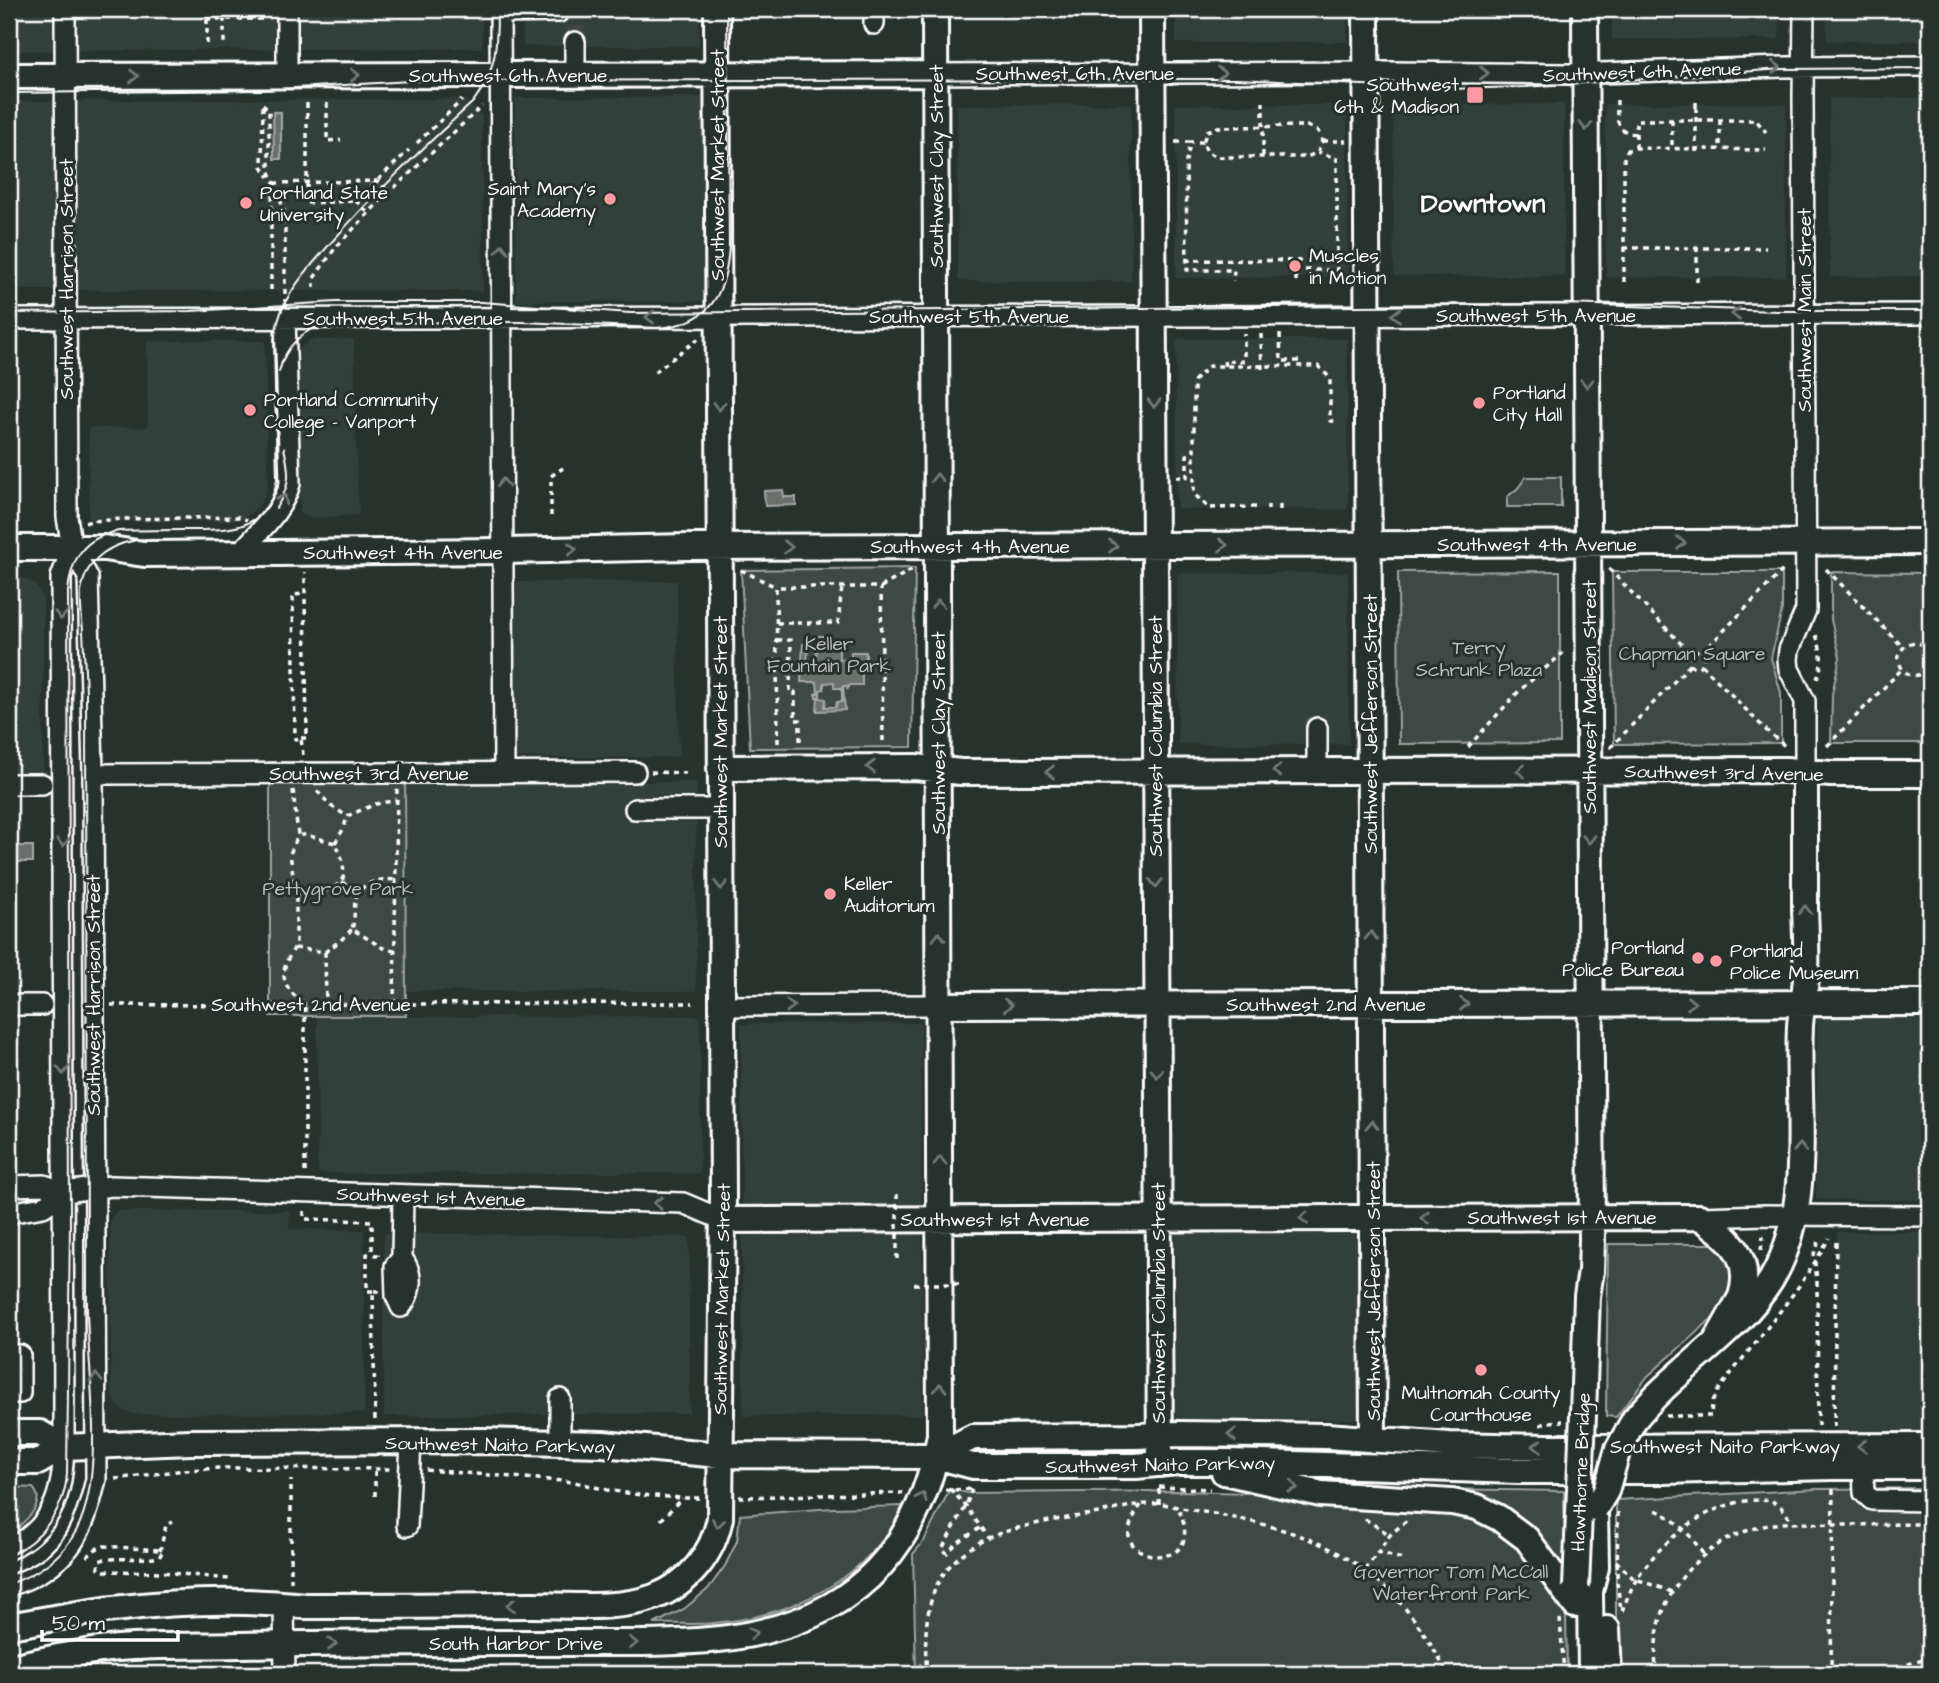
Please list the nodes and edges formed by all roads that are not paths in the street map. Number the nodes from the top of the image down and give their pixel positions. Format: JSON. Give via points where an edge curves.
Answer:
{"nodes":[{"id":1,"x":65,"y":9,"type":"edge"},
{"id":2,"x":287,"y":9,"type":"edge"},
{"id":3,"x":717,"y":9,"type":"edge"},
{"id":4,"x":935,"y":9,"type":"edge"},
{"id":5,"x":1152,"y":9,"type":"edge"},
{"id":6,"x":1366,"y":9,"type":"edge"},
{"id":7,"x":1586,"y":9,"type":"edge"},
{"id":8,"x":1804,"y":9,"type":"edge"},
{"id":9,"x":500,"y":11,"type":"edge"},
{"id":10,"x":553,"y":11,"type":"edge"},
{"id":11,"x":575,"y":42,"type":"tunnel mouth"},
{"id":12,"x":1804,"y":66,"type":"junction"},
{"id":13,"x":1930,"y":66,"type":"edge"},
{"id":14,"x":1152,"y":73,"type":"junction"},
{"id":15,"x":1367,"y":73,"type":"junction"},
{"id":16,"x":717,"y":74,"type":"junction"},
{"id":17,"x":935,"y":74,"type":"junction"},
{"id":18,"x":1586,"y":74,"type":"junction"},
{"id":19,"x":501,"y":75,"type":"junction"},
{"id":20,"x":576,"y":75,"type":"junction"},
{"id":21,"x":9,"y":76,"type":"edge"},
{"id":22,"x":65,"y":76,"type":"junction"},
{"id":23,"x":287,"y":76,"type":"junction"},
{"id":24,"x":1804,"y":314,"type":"junction"},
{"id":25,"x":1930,"y":314,"type":"edge"},
{"id":26,"x":1368,"y":315,"type":"junction"},
{"id":27,"x":1587,"y":315,"type":"junction"},
{"id":28,"x":936,"y":316,"type":"junction"},
{"id":29,"x":1154,"y":316,"type":"junction"},
{"id":30,"x":502,"y":317,"type":"junction"},
{"id":31,"x":718,"y":317,"type":"junction"},
{"id":32,"x":285,"y":318,"type":"junction"},
{"id":33,"x":9,"y":319,"type":"edge"},
{"id":34,"x":67,"y":319,"type":"junction"},
{"id":35,"x":1805,"y":542,"type":"junction"},
{"id":36,"x":1930,"y":542,"type":"edge"},
{"id":37,"x":1588,"y":543,"type":"junction"},
{"id":38,"x":1155,"y":545,"type":"junction"},
{"id":39,"x":1369,"y":545,"type":"junction"},
{"id":40,"x":937,"y":546,"type":"junction"},
{"id":41,"x":9,"y":547,"type":"edge"},
{"id":42,"x":719,"y":547,"type":"junction"},
{"id":43,"x":72,"y":548,"type":"junction"},
{"id":44,"x":503,"y":551,"type":"junction"},
{"id":45,"x":241,"y":552,"type":"junction"},
{"id":46,"x":1317,"y":728,"type":"dead end"},
{"id":47,"x":720,"y":768,"type":"junction"},
{"id":48,"x":939,"y":770,"type":"junction"},
{"id":49,"x":1589,"y":770,"type":"junction"},
{"id":50,"x":1317,"y":771,"type":"junction"},
{"id":51,"x":1370,"y":771,"type":"junction"},
{"id":52,"x":1805,"y":771,"type":"junction"},
{"id":53,"x":642,"y":772,"type":"road end"},
{"id":54,"x":1156,"y":772,"type":"junction"},
{"id":55,"x":504,"y":773,"type":"junction"},
{"id":56,"x":102,"y":774,"type":"dead end"},
{"id":57,"x":1930,"y":774,"type":"edge"},
{"id":58,"x":9,"y":784,"type":"edge"},
{"id":59,"x":42,"y":784,"type":"dead end"},
{"id":60,"x":635,"y":809,"type":"dead end"},
{"id":61,"x":720,"y":809,"type":"junction"},
{"id":62,"x":1590,"y":1003,"type":"junction"},
{"id":63,"x":1802,"y":1003,"type":"junction"},
{"id":64,"x":1930,"y":1003,"type":"edge"},
{"id":65,"x":1371,"y":1004,"type":"junction"},
{"id":66,"x":9,"y":1005,"type":"edge"},
{"id":67,"x":42,"y":1005,"type":"dead end"},
{"id":68,"x":939,"y":1005,"type":"junction"},
{"id":69,"x":1157,"y":1005,"type":"junction"},
{"id":70,"x":722,"y":1006,"type":"junction"},
{"id":71,"x":9,"y":1186,"type":"edge"},
{"id":72,"x":94,"y":1188,"type":"junction"},
{"id":73,"x":64,"y":1192,"type":"junction"},
{"id":74,"x":403,"y":1195,"type":"junction"},
{"id":75,"x":9,"y":1213,"type":"edge"},
{"id":76,"x":1794,"y":1216,"type":"junction"},
{"id":77,"x":1930,"y":1216,"type":"edge"},
{"id":78,"x":1591,"y":1217,"type":"junction"},
{"id":79,"x":1700,"y":1217,"type":"junction"},
{"id":80,"x":1372,"y":1218,"type":"junction"},
{"id":81,"x":941,"y":1219,"type":"junction"},
{"id":82,"x":1158,"y":1219,"type":"junction"},
{"id":83,"x":723,"y":1220,"type":"junction"},
{"id":84,"x":402,"y":1258,"type":"dead end"},
{"id":85,"x":1716,"y":1341,"type":"junction"},
{"id":86,"x":9,"y":1355,"type":"edge"},
{"id":87,"x":9,"y":1393,"type":"edge"},
{"id":88,"x":560,"y":1399,"type":"dead end"},
{"id":89,"x":1580,"y":1417,"type":"junction"},
{"id":90,"x":9,"y":1433,"type":"edge"},
{"id":91,"x":1159,"y":1435,"type":"junction"},
{"id":92,"x":1373,"y":1440,"type":"junction"},
{"id":93,"x":411,"y":1441,"type":"junction"},
{"id":94,"x":559,"y":1444,"type":"junction"},
{"id":95,"x":96,"y":1446,"type":"junction"},
{"id":96,"x":1930,"y":1446,"type":"edge"},
{"id":97,"x":64,"y":1447,"type":"junction"},
{"id":98,"x":719,"y":1455,"type":"junction"},
{"id":99,"x":936,"y":1456,"type":"junction"},
{"id":100,"x":9,"y":1462,"type":"edge"},
{"id":101,"x":1333,"y":1464,"type":"junction"},
{"id":102,"x":1863,"y":1467,"type":"junction"},
{"id":103,"x":1930,"y":1467,"type":"edge"},
{"id":104,"x":1166,"y":1471,"type":"junction"},
{"id":105,"x":1930,"y":1501,"type":"edge"},
{"id":106,"x":1607,"y":1508,"type":"junction"},
{"id":107,"x":407,"y":1526,"type":"dead end"},
{"id":108,"x":9,"y":1549,"type":"edge"},
{"id":109,"x":1603,"y":1561,"type":"junction"},
{"id":110,"x":9,"y":1587,"type":"edge"},
{"id":111,"x":287,"y":1593,"type":"junction"},
{"id":112,"x":1566,"y":1608,"type":"junction"},
{"id":113,"x":9,"y":1626,"type":"edge"},
{"id":114,"x":285,"y":1644,"type":"junction"},
{"id":115,"x":9,"y":1667,"type":"edge"},
{"id":116,"x":285,"y":1674,"type":"edge"},
{"id":117,"x":1574,"y":1674,"type":"edge"},
{"id":118,"x":1591,"y":1674,"type":"edge"},
{"id":119,"x":1609,"y":1674,"type":"edge"}],
"edges":[{"from":1,"to":22,"type":"street","name":"Southwest Harrison Street"},
{"from":2,"to":23,"type":"street"},
{"from":3,"to":16,"type":"main road","name":"Southwest Market Street"},
{"from":4,"to":17,"type":"main road","name":"Southwest Clay Street"},
{"from":5,"to":14,"type":"main road","name":"Southwest Columbia Street"},
{"from":6,"to":15,"type":"main road","name":"Southwest Jefferson Street"},
{"from":7,"to":18,"type":"main road","name":"Southwest Madison Street"},
{"from":8,"to":12,"type":"street","name":"Southwest Main Street"},
{"from":9,"to":10,"type":"street"},
{"from":9,"to":19,"type":"street"},
{"from":11,"to":20,"type":"street"},
{"from":12,"to":13,"type":"street","name":"Southwest 6th Avenue"},
{"from":18,"to":12,"type":"street","name":"Southwest 6th Avenue","one_way":true},
{"from":12,"to":24,"type":"street","name":"Southwest Main Street"},
{"from":14,"to":15,"type":"street","name":"Southwest 6th Avenue","one_way":true},
{"from":14,"to":17,"type":"street","name":"Southwest 6th Avenue"},
{"from":14,"to":29,"type":"main road","name":"Southwest Columbia Street"},
{"from":15,"to":18,"type":"street","name":"Southwest 6th Avenue","one_way":true},
{"from":15,"to":26,"type":"main road","name":"Southwest Jefferson Street"},
{"from":16,"to":17,"type":"main road","name":"Southwest 6th Avenue"},
{"from":16,"to":20,"type":"main road","name":"Southwest 6th Avenue"},
{"from":16,"to":31,"type":"main road","name":"Southwest Market Street"},
{"from":17,"to":28,"type":"main road","name":"Southwest Clay Street"},
{"from":18,"to":27,"type":"main road","name":"Southwest Madison Street","one_way":true},
{"from":19,"to":20,"type":"main road","name":"Southwest 6th Avenue"},
{"from":23,"to":19,"type":"main road","name":"Southwest 6th Avenue","one_way":true},
{"from":30,"to":19,"type":"street","one_way":true},
{"from":21,"to":22,"type":"main road","name":"Southwest 6th Avenue"},
{"from":22,"to":23,"type":"main road","name":"Southwest 6th Avenue","one_way":true},
{"from":22,"to":34,"type":"street","name":"Southwest Harrison Street"},
{"from":24,"to":25,"type":"street","name":"Southwest 5th Avenue"},
{"from":24,"to":27,"type":"street","name":"Southwest 5th Avenue","one_way":true},
{"from":24,"to":35,"type":"street","name":"Southwest Main Street"},
{"from":27,"to":26,"type":"street","name":"Southwest 5th Avenue","one_way":true},
{"from":26,"to":29,"type":"street","name":"Southwest 5th Avenue"},
{"from":26,"to":39,"type":"main road","name":"Southwest Jefferson Street"},
{"from":27,"to":37,"type":"main road","name":"Southwest Madison Street","one_way":true},
{"from":28,"to":29,"type":"street","name":"Southwest 5th Avenue"},
{"from":28,"to":31,"type":"street","name":"Southwest 5th Avenue"},
{"from":40,"to":28,"type":"main road","name":"Southwest Clay Street","one_way":true},
{"from":29,"to":38,"type":"main road","name":"Southwest Columbia Street","one_way":true},
{"from":31,"to":30,"type":"street","name":"Southwest 5th Avenue","one_way":true},
{"from":30,"to":32,"type":"street","name":"Southwest 5th Avenue"},
{"from":44,"to":30,"type":"street","one_way":true},
{"from":31,"to":42,"type":"main road","name":"Southwest Market Street","one_way":true},
{"from":32,"to":34,"type":"street","name":"Southwest 5th Avenue"},
{"from":45,"to":32,"type":"street","one_way":true,"via":[[273,517],[290,484]]},
{"from":33,"to":34,"type":"street","name":"Southwest 5th Avenue"},
{"from":34,"to":43,"type":"street","name":"Southwest Harrison Street","via":[[67,517]]},
{"from":35,"to":36,"type":"main road","name":"Southwest 4th Avenue"},
{"from":37,"to":35,"type":"main road","name":"Southwest 4th Avenue","one_way":true},
{"from":35,"to":52,"type":"street","name":"Southwest Main Street","via":[[1806,610],[1788,660],[1805,701]]},
{"from":37,"to":39,"type":"main road","name":"Southwest 4th Avenue"},
{"from":37,"to":49,"type":"main road","name":"Southwest Madison Street"},
{"from":38,"to":39,"type":"main road","name":"Southwest 4th Avenue","one_way":true},
{"from":40,"to":38,"type":"main road","name":"Southwest 4th Avenue","one_way":true},
{"from":38,"to":54,"type":"main road","name":"Southwest Columbia Street"},
{"from":39,"to":51,"type":"main road","name":"Southwest Jefferson Street"},
{"from":42,"to":40,"type":"main road","name":"Southwest 4th Avenue","one_way":true},
{"from":48,"to":40,"type":"main road","name":"Southwest Clay Street","one_way":true},
{"from":41,"to":43,"type":"main road","name":"Southwest 4th Avenue"},
{"from":44,"to":42,"type":"main road","name":"Southwest 4th Avenue","one_way":true},
{"from":42,"to":47,"type":"main road","name":"Southwest Market Street"},
{"from":43,"to":45,"type":"main road","name":"Southwest 4th Avenue","via":[[144,554]]},
{"from":43,"to":72,"type":"street","name":"Southwest Harrison Street","via":[[88,577]]},
{"from":43,"to":73,"type":"street","name":"Southwest Harrison Street","one_way":true,"via":[[61,577]]},
{"from":44,"to":45,"type":"main road","name":"Southwest 4th Avenue"},
{"from":44,"to":55,"type":"street"},
{"from":46,"to":50,"type":"street"},
{"from":48,"to":47,"type":"main road","name":"Southwest 3rd Avenue","one_way":true},
{"from":47,"to":61,"type":"main road","name":"Southwest Market Street"},
{"from":54,"to":48,"type":"main road","name":"Southwest 3rd Avenue","one_way":true},
{"from":68,"to":48,"type":"main road","name":"Southwest Clay Street","one_way":true},
{"from":49,"to":51,"type":"main road","name":"Southwest 3rd Avenue","one_way":true},
{"from":49,"to":52,"type":"main road","name":"Southwest 3rd Avenue"},
{"from":49,"to":62,"type":"main road","name":"Southwest Madison Street","one_way":true},
{"from":50,"to":51,"type":"main road","name":"Southwest 3rd Avenue"},
{"from":50,"to":54,"type":"main road","name":"Southwest 3rd Avenue","one_way":true},
{"from":65,"to":51,"type":"main road","name":"Southwest Jefferson Street","one_way":true},
{"from":52,"to":57,"type":"main road","name":"Southwest 3rd Avenue"},
{"from":63,"to":52,"type":"main road","name":"Southwest Main Street","one_way":true,"via":[[1806,978]]},
{"from":53,"to":55,"type":"street","name":"Southwest 3rd Avenue"},
{"from":54,"to":69,"type":"main road","name":"Southwest Columbia Street","one_way":true},
{"from":55,"to":56,"type":"street","name":"Southwest 3rd Avenue"},
{"from":58,"to":59,"type":"street"},
{"from":60,"to":61,"type":"street"},
{"from":61,"to":70,"type":"main road","name":"Southwest Market Street","one_way":true},
{"from":62,"to":63,"type":"main road","name":"Southwest 2nd Avenue","one_way":true},
{"from":65,"to":62,"type":"main road","name":"Southwest 2nd Avenue","one_way":true},
{"from":62,"to":78,"type":"main road","name":"Southwest Madison Street"},
{"from":63,"to":64,"type":"main road","name":"Southwest 2nd Avenue"},
{"from":76,"to":63,"type":"main road","name":"Southwest Main Street","one_way":true,"via":[[1800,1156]]},
{"from":65,"to":69,"type":"main road","name":"Southwest 2nd Avenue"},
{"from":80,"to":65,"type":"main road","name":"Southwest Jefferson Street","one_way":true},
{"from":66,"to":67,"type":"street"},
{"from":68,"to":69,"type":"main road","name":"Southwest 2nd Avenue","one_way":true},
{"from":70,"to":68,"type":"street","name":"Southwest 2nd Avenue","one_way":true},
{"from":81,"to":68,"type":"main road","name":"Southwest Clay Street","one_way":true},
{"from":69,"to":82,"type":"main road","name":"Southwest Columbia Street","one_way":true},
{"from":70,"to":83,"type":"main road","name":"Southwest Market Street"},
{"from":71,"to":73,"type":"street","name":"Southwest 1st Avenue","via":[[44,1185]]},
{"from":72,"to":73,"type":"street","name":"Southwest 1st Avenue"},
{"from":72,"to":74,"type":"street","name":"Southwest 1st Avenue"},
{"from":95,"to":72,"type":"street","name":"Southwest Harrison Street","one_way":true},
{"from":73,"to":75,"type":"street","name":"Southwest 1st Avenue","via":[[43,1207]]},
{"from":73,"to":97,"type":"street","name":"Southwest Harrison Street"},
{"from":83,"to":74,"type":"street","name":"Southwest 1st Avenue","one_way":true,"via":[[683,1203]]},
{"from":74,"to":84,"type":"street"},
{"from":76,"to":77,"type":"street","name":"Southwest 1st Avenue"},
{"from":76,"to":79,"type":"street","name":"Southwest 1st Avenue"},
{"from":76,"to":85,"type":"main road","name":"Hawthorne Bridge","via":[[1787,1249],[1771,1280]]},
{"from":78,"to":79,"type":"main road","name":"Southwest 1st Avenue"},
{"from":78,"to":80,"type":"main road","name":"Southwest 1st Avenue","one_way":true},
{"from":78,"to":89,"type":"main road","name":"Hawthorne Bridge","via":[[1596,1296]]},
{"from":79,"to":85,"type":"main road","via":[[1731,1242],[1744,1270],[1741,1297]]},
{"from":80,"to":82,"type":"main road","name":"Southwest 1st Avenue","one_way":true},
{"from":80,"to":92,"type":"main road","name":"Southwest Jefferson Street"},
{"from":81,"to":82,"type":"main road","name":"Southwest 1st Avenue"},
{"from":81,"to":83,"type":"main road","name":"Southwest 1st Avenue"},
{"from":99,"to":81,"type":"main road","name":"Southwest Clay Street","one_way":true,"via":[[940,1435]]},
{"from":82,"to":91,"type":"main road","name":"Southwest Columbia Street"},
{"from":83,"to":98,"type":"main road","name":"Southwest Market Street"},
{"from":85,"to":106,"type":"main road","name":"Hawthorne Bridge","bridge":true,"via":[[1660,1391],[1654,1413],[1634,1420],[1618,1449],[1606,1491]]},
{"from":86,"to":87,"type":"street","via":[[20,1355],[20,1393]]},
{"from":88,"to":94,"type":"street"},
{"from":89,"to":106,"type":"main road","name":"Hawthorne Bridge","via":[[1587,1488]]},
{"from":89,"to":112,"type":"main road","name":"Hawthorne Bridge","bridge":true},
{"from":90,"to":97,"type":"main road","name":"Southwest Naito Parkway","via":[[40,1433]]},
{"from":92,"to":91,"type":"main road","name":"Southwest Naito Parkway","one_way":true},
{"from":91,"to":99,"type":"main road","name":"Southwest Naito Parkway","via":[[973,1437]]},
{"from":91,"to":104,"type":"main road","name":"Southwest Columbia Street"},
{"from":96,"to":92,"type":"main road","name":"Southwest Naito Parkway","one_way":true,"via":[[1829,1437],[1547,1447]]},
{"from":92,"to":101,"type":"main road","via":[[1358,1454]]},
{"from":93,"to":94,"type":"main road","name":"Southwest Naito Parkway"},
{"from":93,"to":95,"type":"main road","name":"Southwest Naito Parkway"},
{"from":93,"to":107,"type":"street"},
{"from":94,"to":98,"type":"main road","name":"Southwest Naito Parkway"},
{"from":95,"to":97,"type":"main road","name":"Southwest Naito Parkway"},
{"from":95,"to":110,"type":"street","name":"Southwest Harrison Street","via":[[91,1503],[76,1538],[47,1568]]},
{"from":97,"to":100,"type":"main road","name":"Southwest Naito Parkway","via":[[38,1462]]},
{"from":97,"to":108,"type":"street","name":"Southwest Harrison Street","via":[[61,1486],[48,1515],[33,1533]]},
{"from":98,"to":99,"type":"main road","name":"Southwest Naito Parkway"},
{"from":98,"to":111,"type":"main road","name":"South Harbor Drive","one_way":true,"via":[[716,1536],[706,1557],[690,1574],[656,1597],[579,1605],[306,1606]]},
{"from":99,"to":104,"type":"main road","name":"Southwest Naito Parkway","via":[[973,1466],[1136,1466]]},
{"from":114,"to":99,"type":"main road","name":"South Harbor Drive","one_way":true,"via":[[669,1643],[775,1629],[830,1606],[879,1567],[911,1525]]},
{"from":101,"to":102,"type":"main road","name":"Southwest Naito Parkway","via":[[1518,1471]]},
{"from":101,"to":104,"type":"main road","name":"Southwest Naito Parkway"},
{"from":102,"to":103,"type":"main road","name":"Southwest Naito Parkway"},
{"from":102,"to":105,"type":"street","via":[[1864,1493],[1871,1500]]},
{"from":104,"to":112,"type":"main road","one_way":true,"via":[[1321,1494],[1477,1507],[1527,1539]]},
{"from":106,"to":109,"type":"main road","name":"Hawthorne Bridge"},
{"from":109,"to":118,"type":"main road","name":"Hawthorne Bridge","via":[[1590,1591]]},
{"from":109,"to":119,"type":"main road","name":"Hawthorne Bridge"},
{"from":111,"to":113,"type":"main road","name":"South Harbor Drive","via":[[265,1602],[180,1602]]},
{"from":111,"to":114,"type":"street"},
{"from":112,"to":117,"type":"main road","name":"Hawthorne Bridge"},
{"from":114,"to":115,"type":"main road","name":"South Harbor Drive","via":[[117,1648]]},
{"from":114,"to":116,"type":"street"}]}
